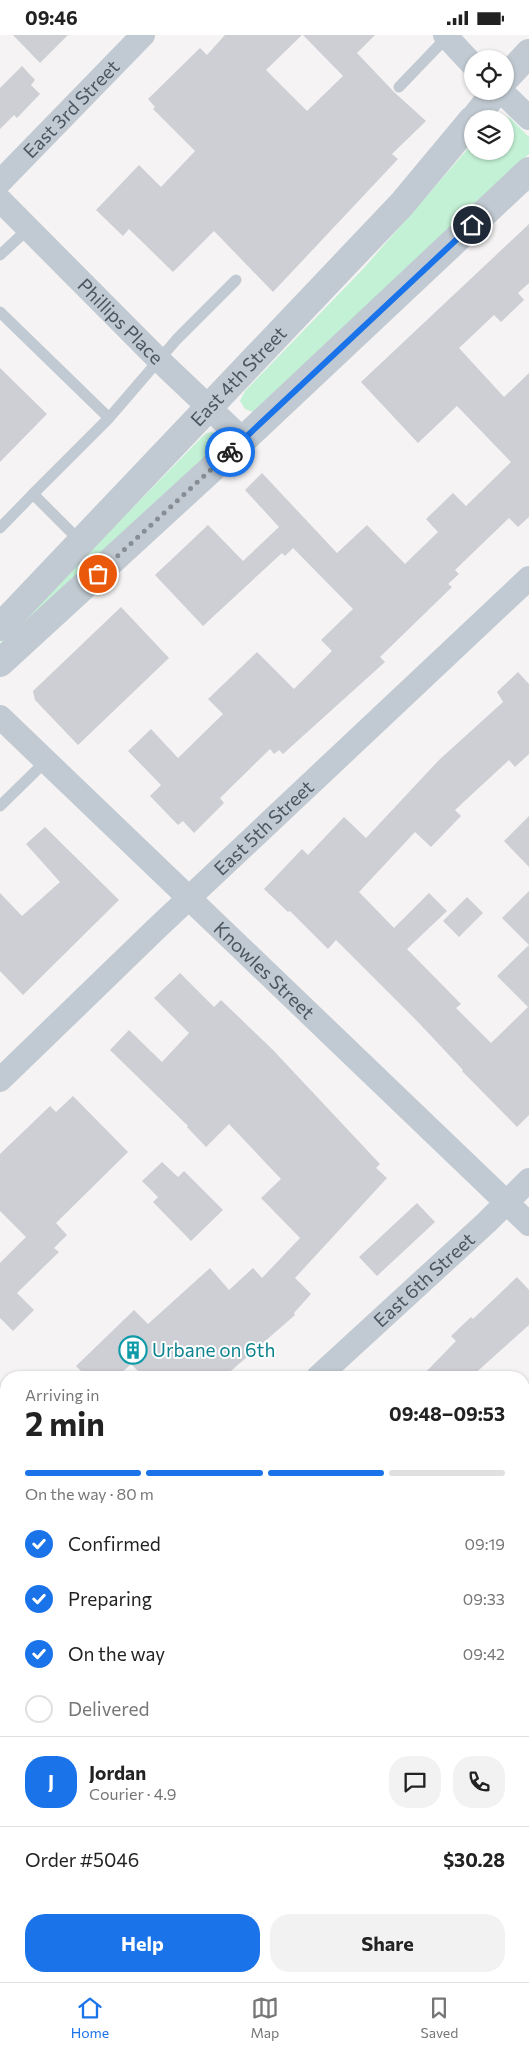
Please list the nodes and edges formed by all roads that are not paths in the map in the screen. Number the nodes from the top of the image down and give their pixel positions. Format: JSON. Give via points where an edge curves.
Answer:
{"nodes":[{"id":1,"x":143,"y":35,"type":"edge"},
{"id":2,"x":446,"y":36,"type":"edge"},
{"id":3,"x":529,"y":53,"type":"edge"},
{"id":4,"x":464,"y":55,"type":"edge"},
{"id":5,"x":514,"y":69,"type":"edge"},
{"id":6,"x":399,"y":87,"type":"dead end"},
{"id":7,"x":489,"y":100,"type":"edge"},
{"id":8,"x":510,"y":100,"type":"edge"},
{"id":9,"x":480,"y":110,"type":"edge"},
{"id":10,"x":529,"y":118,"type":"edge"},
{"id":11,"x":464,"y":130,"type":"edge"},
{"id":12,"x":529,"y":171,"type":"edge"},
{"id":13,"x":0,"y":182,"type":"edge"},
{"id":14,"x":0,"y":200,"type":"edge"},
{"id":15,"x":29,"y":229,"type":"junction"},
{"id":16,"x":0,"y":255,"type":"edge"},
{"id":17,"x":236,"y":280,"type":"dead end"},
{"id":18,"x":0,"y":312,"type":"edge"},
{"id":19,"x":159,"y":360,"type":"junction"},
{"id":20,"x":210,"y":407,"type":"junction"},
{"id":21,"x":109,"y":418,"type":"junction"},
{"id":22,"x":243,"y":440,"type":"junction"},
{"id":23,"x":33,"y":494,"type":"junction"},
{"id":24,"x":0,"y":528,"type":"edge"},
{"id":25,"x":81,"y":541,"type":"junction"},
{"id":26,"x":529,"y":578,"type":"edge"},
{"id":27,"x":0,"y":627,"type":"edge"},
{"id":28,"x":0,"y":663,"type":"edge"},
{"id":29,"x":0,"y":717,"type":"edge"},
{"id":30,"x":46,"y":761,"type":"junction"},
{"id":31,"x":0,"y":807,"type":"edge"},
{"id":32,"x":188,"y":898,"type":"junction"},
{"id":33,"x":0,"y":1080,"type":"edge"},
{"id":34,"x":529,"y":1180,"type":"edge"},
{"id":35,"x":506,"y":1202,"type":"junction"},
{"id":36,"x":529,"y":1224,"type":"edge"},
{"id":37,"x":324,"y":1371,"type":"edge"}],
"edges":[{"from":1,"to":13,"type":"street","name":"East 3rd Street"},
{"from":2,"to":4,"type":"street"},
{"from":2,"to":6,"type":"lane"},
{"from":3,"to":5,"type":"street"},
{"from":7,"to":9,"type":"street","name":"East 4th Street"},
{"from":8,"to":10,"type":"street"},
{"from":11,"to":20,"type":"street","name":"East 4th Street","via":[[402,203]]},
{"from":12,"to":22,"type":"street"},
{"from":14,"to":15,"type":"street","name":"Phillips Place"},
{"from":15,"to":16,"type":"lane"},
{"from":15,"to":19,"type":"street","name":"Phillips Place"},
{"from":17,"to":19,"type":"lane"},
{"from":18,"to":21,"type":"lane"},
{"from":19,"to":20,"type":"street","name":"Phillips Place"},
{"from":19,"to":21,"type":"lane"},
{"from":20,"to":22,"type":"street","name":"Phillips Place"},
{"from":20,"to":25,"type":"street","name":"East 4th Street"},
{"from":21,"to":23,"type":"lane"},
{"from":22,"to":28,"type":"street"},
{"from":23,"to":24,"type":"lane"},
{"from":23,"to":25,"type":"lane"},
{"from":25,"to":27,"type":"street","name":"East 4th Street"},
{"from":26,"to":32,"type":"street","name":"East 5th Street"},
{"from":29,"to":30,"type":"street","name":"Knowles Street"},
{"from":30,"to":31,"type":"lane"},
{"from":30,"to":32,"type":"street","name":"Knowles Street"},
{"from":32,"to":33,"type":"street","name":"East 5th Street"},
{"from":32,"to":35,"type":"street","name":"Knowles Street"},
{"from":34,"to":35,"type":"street","name":"East 6th Street"},
{"from":35,"to":36,"type":"street","name":"Knowles Street"},
{"from":35,"to":37,"type":"street","name":"East 6th Street"}]}
